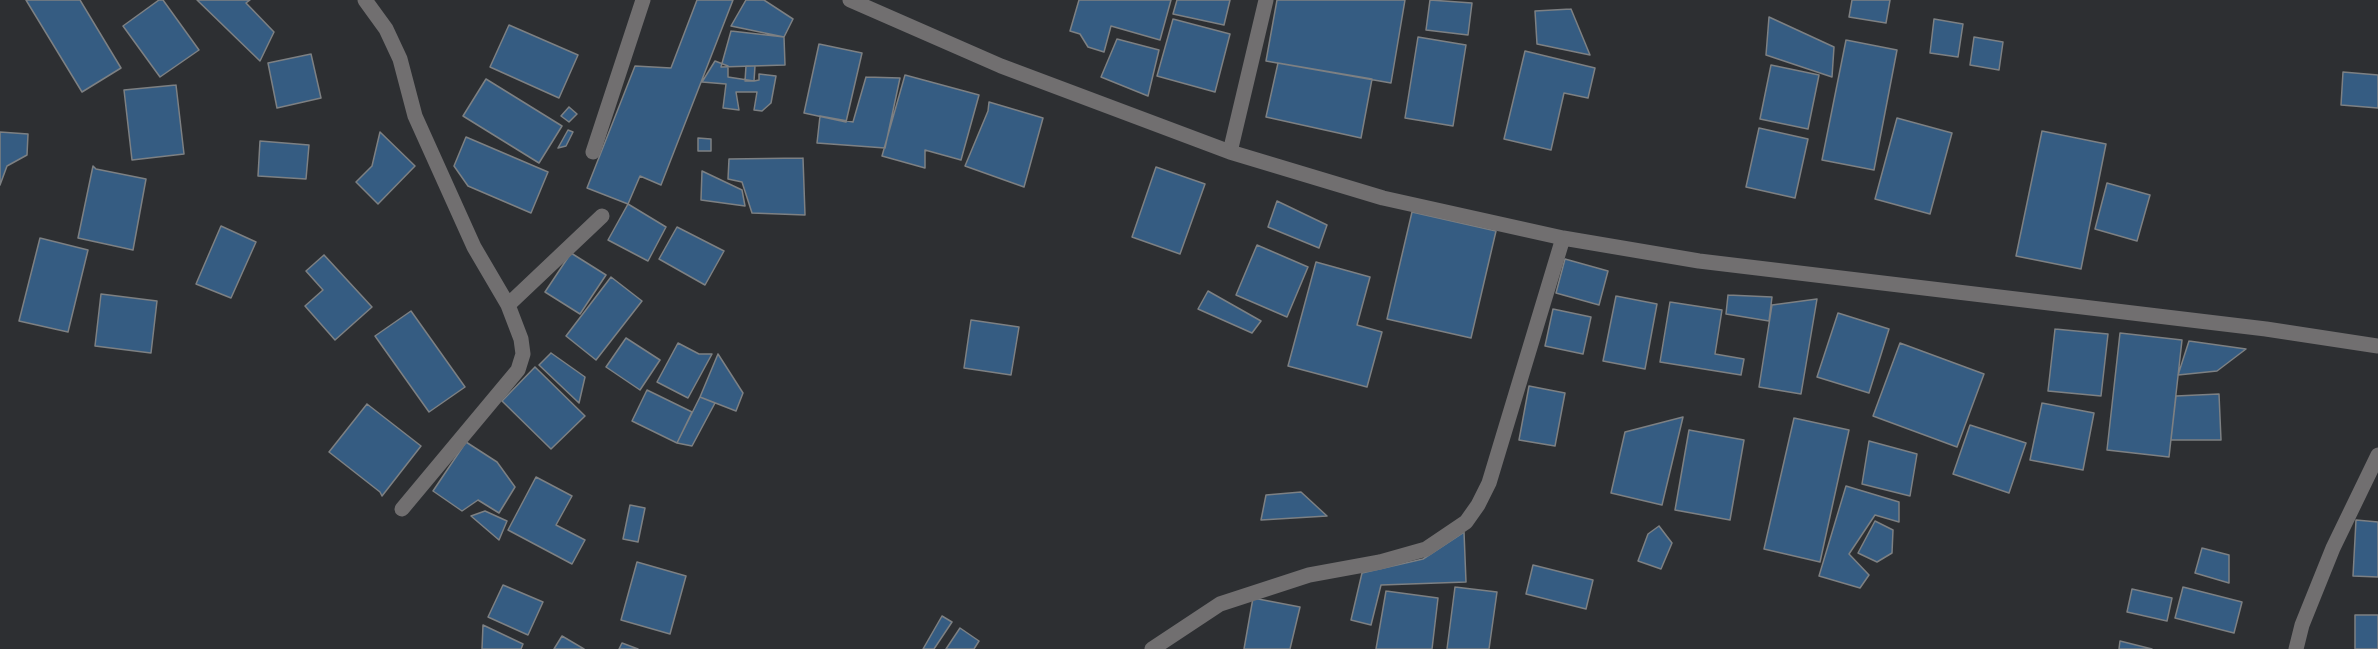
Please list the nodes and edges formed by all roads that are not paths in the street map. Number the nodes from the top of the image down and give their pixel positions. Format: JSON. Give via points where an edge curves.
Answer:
{"nodes":[{"id":1,"x":365,"y":0,"type":"edge"},
{"id":2,"x":643,"y":0,"type":"edge"},
{"id":3,"x":850,"y":0,"type":"edge"},
{"id":4,"x":1266,"y":0,"type":"edge"},
{"id":5,"x":593,"y":152,"type":"dead end"},
{"id":6,"x":1230,"y":152,"type":"junction"},
{"id":7,"x":602,"y":216,"type":"dead end"},
{"id":8,"x":1563,"y":238,"type":"junction"},
{"id":9,"x":508,"y":305,"type":"junction"},
{"id":10,"x":2378,"y":346,"type":"edge"},
{"id":11,"x":2378,"y":455,"type":"edge"},
{"id":12,"x":402,"y":509,"type":"dead end"},
{"id":13,"x":1152,"y":649,"type":"edge"},
{"id":14,"x":2296,"y":649,"type":"edge"}],
"edges":[{"from":1,"to":9,"type":"street","via":[[386,29],[400,59],[415,116],[474,247]]},
{"from":2,"to":5,"type":"street"},
{"from":3,"to":6,"type":"street","via":[[1001,66]]},
{"from":4,"to":6,"type":"street"},
{"from":6,"to":8,"type":"street","via":[[1383,198]]},
{"from":7,"to":9,"type":"street"},
{"from":8,"to":10,"type":"street","via":[[1710,263],[2266,328]]},
{"from":8,"to":13,"type":"street","via":[[1489,483],[1466,522],[1426,549],[1309,575],[1220,604]]},
{"from":9,"to":12,"type":"street","via":[[521,339],[523,354],[518,370]]},
{"from":11,"to":14,"type":"street","via":[[2333,548]]}]}
